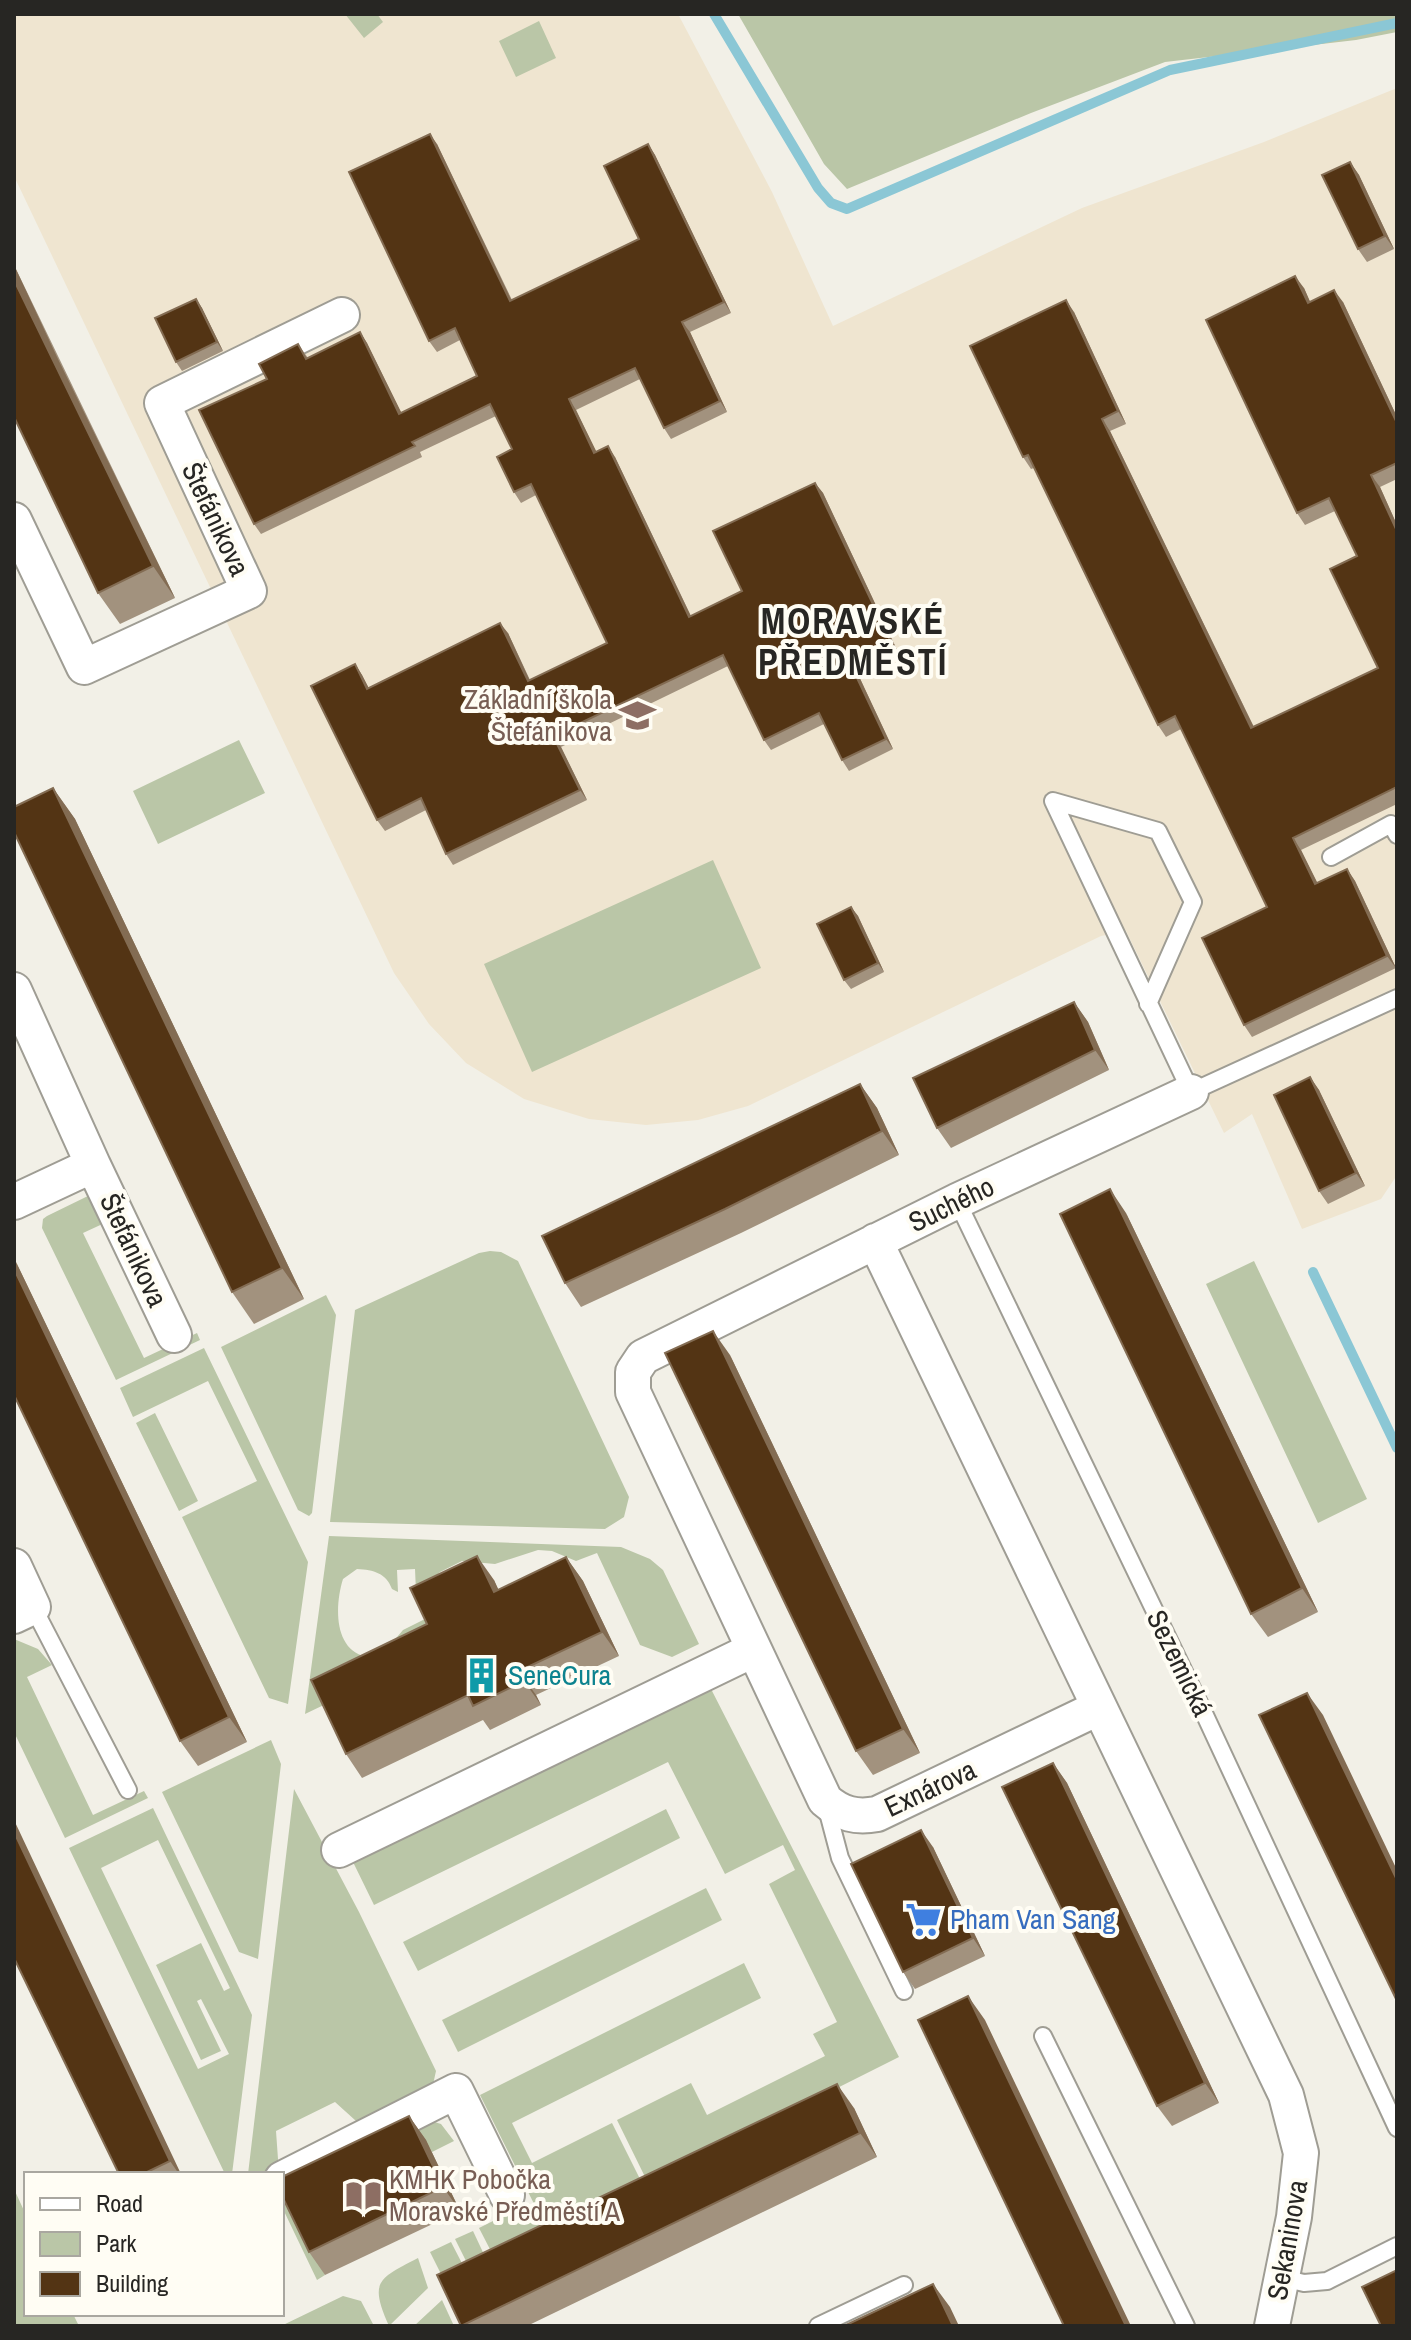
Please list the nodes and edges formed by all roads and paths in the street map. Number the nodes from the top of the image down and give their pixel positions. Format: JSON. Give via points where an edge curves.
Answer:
{"nodes":[{"id":1,"x":342,"y":315,"type":"dead end"},
{"id":2,"x":14,"y":520,"type":"edge"},
{"id":3,"x":1397,"y":835,"type":"edge"},
{"id":4,"x":1331,"y":857,"type":"dead end"},
{"id":5,"x":14,"y":990,"type":"edge"},
{"id":6,"x":1397,"y":998,"type":"edge"},
{"id":7,"x":1148,"y":1004,"type":"junction"},
{"id":8,"x":1191,"y":1092,"type":"junction"},
{"id":9,"x":93,"y":1165,"type":"junction"},
{"id":10,"x":15,"y":1199,"type":"edge"},
{"id":11,"x":957,"y":1201,"type":"junction"},
{"id":12,"x":875,"y":1241,"type":"junction"},
{"id":13,"x":174,"y":1335,"type":"dead end"},
{"id":14,"x":14,"y":1566,"type":"edge"},
{"id":15,"x":24,"y":1611,"type":"edge"},
{"id":16,"x":753,"y":1650,"type":"junction"},
{"id":17,"x":1098,"y":1708,"type":"junction"},
{"id":18,"x":128,"y":1790,"type":"dead end"},
{"id":19,"x":825,"y":1800,"type":"junction"},
{"id":20,"x":339,"y":1850,"type":"dead end"},
{"id":21,"x":904,"y":1991,"type":"edge"},
{"id":22,"x":1043,"y":2036,"type":"dead end"},
{"id":23,"x":1397,"y":2128,"type":"edge"},
{"id":24,"x":284,"y":2178,"type":"edge"},
{"id":25,"x":507,"y":2195,"type":"dead end"},
{"id":26,"x":1397,"y":2246,"type":"edge"},
{"id":27,"x":1282,"y":2278,"type":"junction"},
{"id":28,"x":904,"y":2285,"type":"dead end"},
{"id":29,"x":818,"y":2326,"type":"edge"},
{"id":30,"x":1186,"y":2326,"type":"edge"},
{"id":31,"x":1272,"y":2326,"type":"edge"}],
"edges":[{"from":1,"to":2,"type":"street","name":"Štefánikova","via":[[162,403],[249,591],[84,667]]},
{"from":3,"to":4,"type":"lane","via":[[1391,824]]},
{"from":5,"to":9,"type":"street","name":"Štefánikova"},
{"from":6,"to":8,"type":"lane"},
{"from":7,"to":7,"type":"lane","via":[[1112,926],[1053,801],[1158,831],[1193,902]]},
{"from":7,"to":8,"type":"lane"},
{"from":8,"to":11,"type":"street","name":"Suchého"},
{"from":9,"to":10,"type":"street","name":"Štefánikova"},
{"from":9,"to":13,"type":"street","name":"Štefánikova"},
{"from":11,"to":12,"type":"street","name":"Suchého"},
{"from":11,"to":23,"type":"lane","name":"Sezemická"},
{"from":12,"to":16,"type":"street","name":"Suchého","via":[[643,1357],[633,1372],[633,1392]]},
{"from":12,"to":17,"type":"street"},
{"from":14,"to":15,"type":"street"},
{"from":15,"to":18,"type":"lane"},
{"from":16,"to":19,"type":"street"},
{"from":16,"to":20,"type":"street"},
{"from":17,"to":19,"type":"street","name":"Exnárova","via":[[877,1814],[850,1815]]},
{"from":17,"to":27,"type":"street","name":"Sekaninova","via":[[1286,2095],[1301,2153]]},
{"from":19,"to":21,"type":"lane","via":[[840,1858]]},
{"from":22,"to":30,"type":"lane"},
{"from":24,"to":25,"type":"street","via":[[456,2091]]},
{"from":26,"to":27,"type":"lane","via":[[1327,2281]]},
{"from":27,"to":31,"type":"street","name":"Sekaninova"},
{"from":28,"to":29,"type":"lane"}]}
